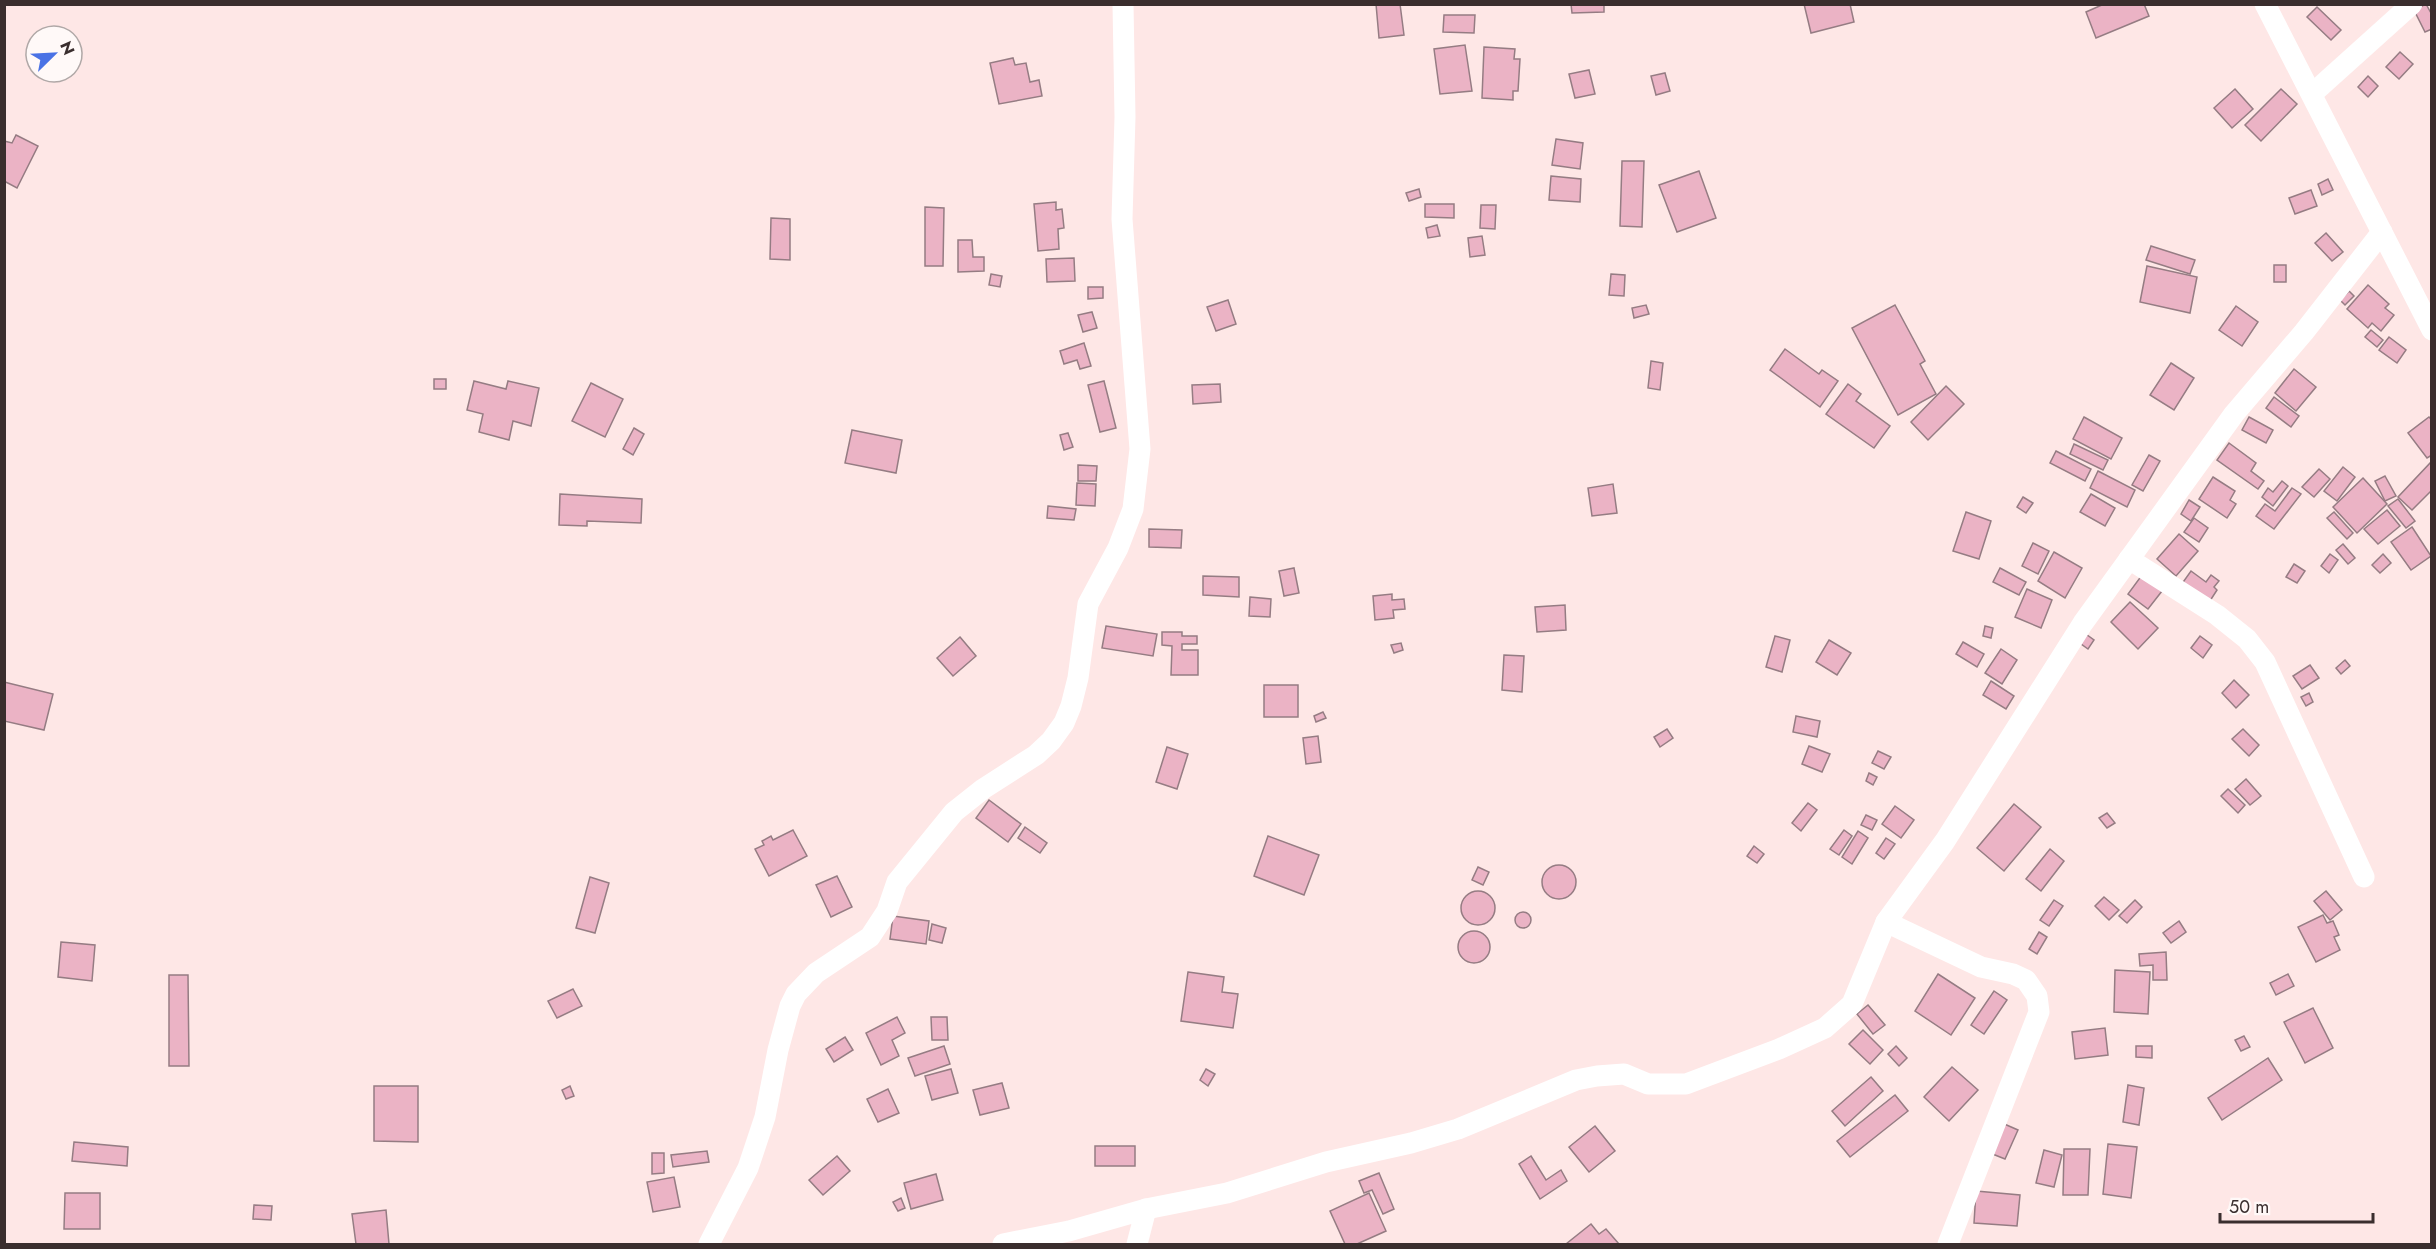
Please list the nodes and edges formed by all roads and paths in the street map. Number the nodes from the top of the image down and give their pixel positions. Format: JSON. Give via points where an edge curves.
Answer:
{"nodes":[{"id":1,"x":1123,"y":4,"type":"edge"},
{"id":2,"x":2265,"y":4,"type":"edge"},
{"id":3,"x":2412,"y":4,"type":"edge"},
{"id":4,"x":2312,"y":94,"type":"junction"},
{"id":5,"x":2382,"y":232,"type":"junction"},
{"id":6,"x":2432,"y":330,"type":"edge"},
{"id":7,"x":2129,"y":559,"type":"junction"},
{"id":8,"x":2364,"y":877,"type":"dead end"},
{"id":9,"x":1886,"y":922,"type":"junction"},
{"id":10,"x":1146,"y":1209,"type":"junction"},
{"id":11,"x":709,"y":1245,"type":"edge"},
{"id":12,"x":1003,"y":1245,"type":"edge"},
{"id":13,"x":1137,"y":1245,"type":"edge"},
{"id":14,"x":1948,"y":1245,"type":"edge"}],
"edges":[{"from":1,"to":11,"type":"street","via":[[1122,219],[1140,449],[1133,509],[1118,548],[1088,604],[1071,706],[1064,723],[1036,755],[954,812],[897,882],[887,911],[870,937],[816,974],[796,994],[748,1168]]},
{"from":2,"to":4,"type":"street"},
{"from":3,"to":4,"type":"street"},
{"from":4,"to":5,"type":"street"},
{"from":5,"to":6,"type":"street"},
{"from":5,"to":7,"type":"street","via":[[2234,414]]},
{"from":7,"to":8,"type":"street","via":[[2217,615],[2247,639],[2265,662]]},
{"from":7,"to":9,"type":"street","via":[[2083,623],[1945,841]]},
{"from":9,"to":10,"type":"street","via":[[1852,1004],[1825,1028],[1729,1069],[1686,1084],[1648,1084],[1624,1074],[1576,1080],[1458,1129],[1326,1162],[1227,1193]]},
{"from":9,"to":14,"type":"street","via":[[1980,967],[2026,980],[2037,996],[2039,1012]]},
{"from":10,"to":12,"type":"street"},
{"from":10,"to":13,"type":"street"}]}
